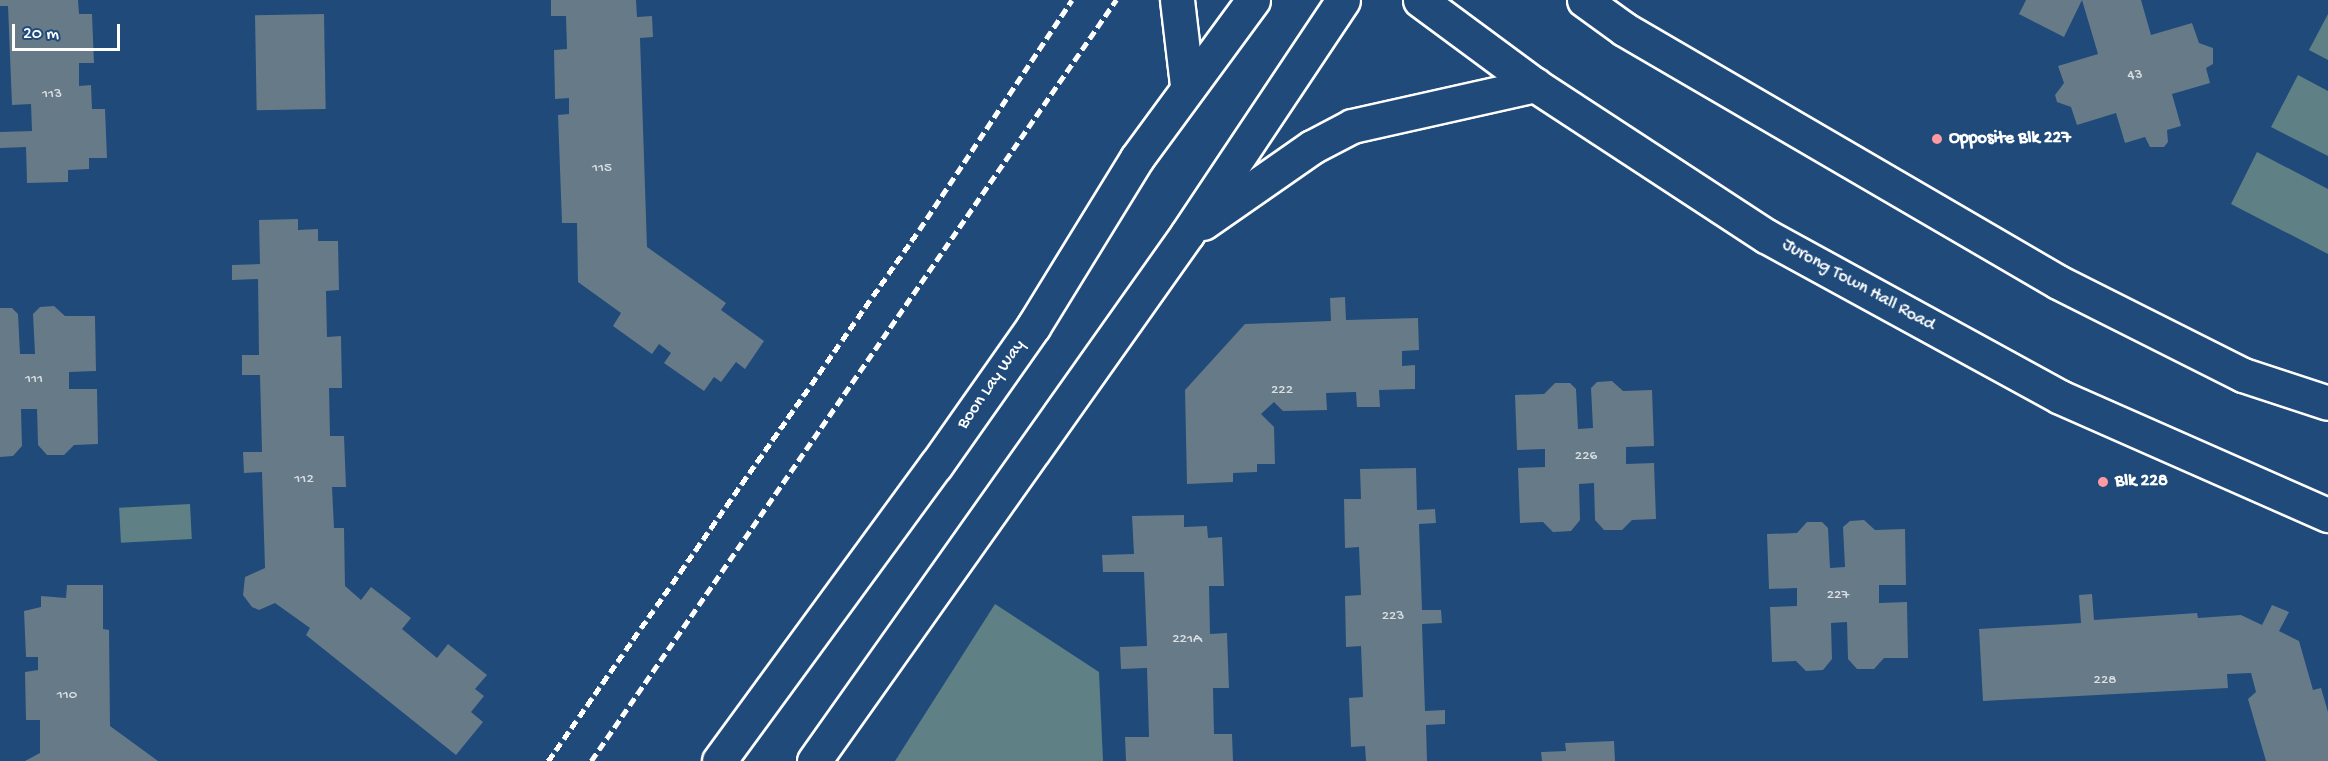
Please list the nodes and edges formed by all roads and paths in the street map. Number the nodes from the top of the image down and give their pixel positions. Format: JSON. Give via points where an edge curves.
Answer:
{"nodes":[{"id":1,"x":1177,"y":0,"type":"edge"},
{"id":2,"x":1253,"y":0,"type":"edge"},
{"id":3,"x":1343,"y":0,"type":"edge"},
{"id":4,"x":1420,"y":0,"type":"edge"},
{"id":5,"x":1584,"y":0,"type":"edge"},
{"id":6,"x":1606,"y":0,"type":"edge"},
{"id":7,"x":1624,"y":30,"type":"junction"},
{"id":8,"x":1535,"y":85,"type":"junction"},
{"id":9,"x":1187,"y":86,"type":"junction"},
{"id":10,"x":1187,"y":234,"type":"junction"},
{"id":11,"x":2328,"y":403,"type":"edge"},
{"id":12,"x":2328,"y":515,"type":"edge"},
{"id":13,"x":719,"y":761,"type":"edge"},
{"id":14,"x":814,"y":761,"type":"edge"}],
"edges":[{"from":1,"to":9,"type":"main road"},
{"from":2,"to":9,"type":"main road","name":"Boon Lay Way"},
{"from":3,"to":10,"type":"main road"},
{"from":4,"to":8,"type":"main road","name":"Jurong Town Hall Road"},
{"from":5,"to":7,"type":"main road"},
{"from":6,"to":7,"type":"main road"},
{"from":7,"to":11,"type":"main road","via":[[2058,282],[2243,375]]},
{"from":8,"to":10,"type":"main road","via":[[1352,126],[1312,147]]},
{"from":8,"to":12,"type":"main road","name":"Jurong Town Hall Road","via":[[1766,236],[2050,391]]},
{"from":9,"to":13,"type":"main road","name":"Boon Lay Way","via":[[1137,158],[1033,327]]},
{"from":10,"to":14,"type":"main road"}]}
